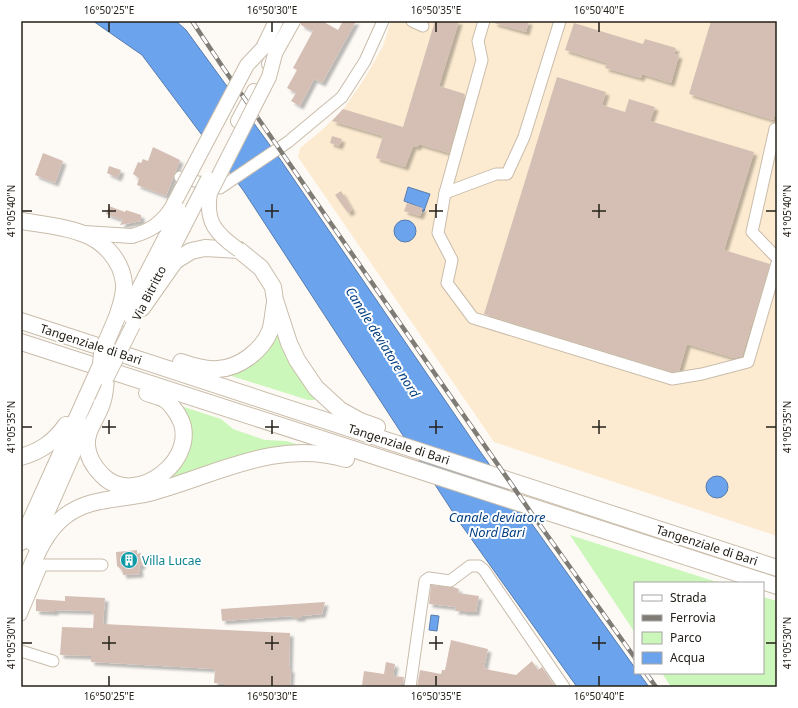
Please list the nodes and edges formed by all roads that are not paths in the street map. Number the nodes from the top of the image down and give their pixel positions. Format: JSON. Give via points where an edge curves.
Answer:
{"nodes":[{"id":1,"x":276,"y":21,"type":"edge"},
{"id":2,"x":293,"y":21,"type":"edge"},
{"id":3,"x":383,"y":21,"type":"edge"},
{"id":4,"x":412,"y":21,"type":"edge"},
{"id":5,"x":484,"y":21,"type":"edge"},
{"id":6,"x":560,"y":21,"type":"edge"},
{"id":7,"x":423,"y":26,"type":"dead end"},
{"id":8,"x":269,"y":51,"type":"junction"},
{"id":9,"x":775,"y":128,"type":"dead end"},
{"id":10,"x":180,"y":177,"type":"dead end"},
{"id":11,"x":445,"y":193,"type":"junction"},
{"id":12,"x":21,"y":220,"type":"edge"},
{"id":13,"x":81,"y":233,"type":"junction"},
{"id":14,"x":174,"y":233,"type":"junction"},
{"id":15,"x":239,"y":250,"type":"junction"},
{"id":16,"x":777,"y":258,"type":"edge"},
{"id":17,"x":777,"y":263,"type":"edge"},
{"id":18,"x":275,"y":300,"type":"junction"},
{"id":19,"x":142,"y":308,"type":"junction"},
{"id":20,"x":21,"y":310,"type":"edge"},
{"id":21,"x":124,"y":320,"type":"junction"},
{"id":22,"x":21,"y":321,"type":"edge"},
{"id":23,"x":21,"y":342,"type":"edge"},
{"id":24,"x":90,"y":344,"type":"junction"},
{"id":25,"x":21,"y":348,"type":"edge"},
{"id":26,"x":40,"y":348,"type":"junction"},
{"id":27,"x":138,"y":359,"type":"junction"},
{"id":28,"x":105,"y":373,"type":"junction"},
{"id":29,"x":91,"y":398,"type":"junction"},
{"id":30,"x":398,"y":439,"type":"junction"},
{"id":31,"x":21,"y":457,"type":"edge"},
{"id":32,"x":406,"y":467,"type":"junction"},
{"id":33,"x":21,"y":542,"type":"edge"},
{"id":34,"x":102,"y":565,"type":"dead end"},
{"id":35,"x":777,"y":568,"type":"edge"},
{"id":36,"x":21,"y":572,"type":"edge"},
{"id":37,"x":777,"y":586,"type":"edge"},
{"id":38,"x":21,"y":591,"type":"edge"},
{"id":39,"x":21,"y":615,"type":"edge"},
{"id":40,"x":21,"y":651,"type":"edge"},
{"id":41,"x":53,"y":661,"type":"dead end"},
{"id":42,"x":410,"y":687,"type":"edge"},
{"id":43,"x":564,"y":687,"type":"edge"}],
"edges":[{"from":1,"to":8,"type":"main road","name":"Via Bitritto"},
{"from":2,"to":8,"type":"main road","name":"Via Bitritto"},
{"from":3,"to":10,"type":"street","bridge":true,"via":[[366,61],[342,97],[288,142],[220,188]]},
{"from":4,"to":7,"type":"street"},
{"from":5,"to":11,"type":"street","via":[[478,41],[482,60]]},
{"from":6,"to":11,"type":"street","via":[[524,137],[507,174],[496,174]]},
{"from":8,"to":13,"type":"main road","bridge":true,"via":[[247,65],[163,220],[147,231],[132,236]]},
{"from":8,"to":14,"type":"main road","name":"Via Bitritto","bridge":true},
{"from":8,"to":15,"type":"main road","bridge":true,"via":[[269,77],[210,193],[208,206],[214,229]]},
{"from":9,"to":16,"type":"street","via":[[752,232]]},
{"from":11,"to":17,"type":"street","via":[[438,233],[452,260],[447,283],[473,318],[672,379],[748,362]]},
{"from":12,"to":13,"type":"highway"},
{"from":13,"to":21,"type":"highway","via":[[99,242],[111,252],[120,266],[124,284]]},
{"from":14,"to":19,"type":"main road","name":"Via Bitritto"},
{"from":14,"to":21,"type":"main road","name":"Via Bitritto"},
{"from":15,"to":18,"type":"highway","via":[[261,268],[273,286]]},
{"from":15,"to":19,"type":"highway","via":[[205,248],[191,251],[175,261]]},
{"from":18,"to":27,"type":"highway","via":[[270,331],[263,343],[253,354],[232,366],[218,369],[201,368],[165,357]]},
{"from":18,"to":30,"type":"highway","via":[[289,343],[316,388],[340,410]]},
{"from":19,"to":21,"type":"main road","name":"Via Bitritto"},
{"from":20,"to":24,"type":"highway","via":[[69,326]]},
{"from":21,"to":28,"type":"highway","bridge":true,"via":[[102,352]]},
{"from":22,"to":24,"type":"highway","name":"Tangenziale di Bari"},
{"from":23,"to":26,"type":"highway","name":"Tangenziale di Bari"},
{"from":24,"to":27,"type":"highway","name":"Tangenziale di Bari"},
{"from":25,"to":26,"type":"highway"},
{"from":26,"to":28,"type":"highway","name":"Tangenziale di Bari"},
{"from":27,"to":30,"type":"highway","name":"Tangenziale di Bari"},
{"from":28,"to":28,"type":"highway","via":[[130,387],[164,399],[181,420],[182,438],[177,458],[165,473],[148,482],[118,486],[94,467],[89,456],[86,444],[102,403]]},
{"from":28,"to":29,"type":"highway","bridge":true},
{"from":28,"to":31,"type":"highway","via":[[79,394],[66,426],[54,441],[35,453]]},
{"from":28,"to":32,"type":"highway","name":"Tangenziale di Bari"},
{"from":29,"to":33,"type":"highway"},
{"from":29,"to":36,"type":"highway"},
{"from":30,"to":35,"type":"highway","name":"Tangenziale di Bari","via":[[449,450],[481,471]]},
{"from":32,"to":37,"type":"highway","name":"Tangenziale di Bari"},
{"from":32,"to":38,"type":"highway","via":[[369,466],[326,453],[280,455],[227,467],[150,493],[94,502],[66,515],[53,526],[42,541]]},
{"from":34,"to":39,"type":"street","via":[[42,565]]},
{"from":40,"to":41,"type":"street"},
{"from":42,"to":43,"type":"street","via":[[425,581],[429,578],[450,581],[470,566],[479,566],[484,570]]}]}
